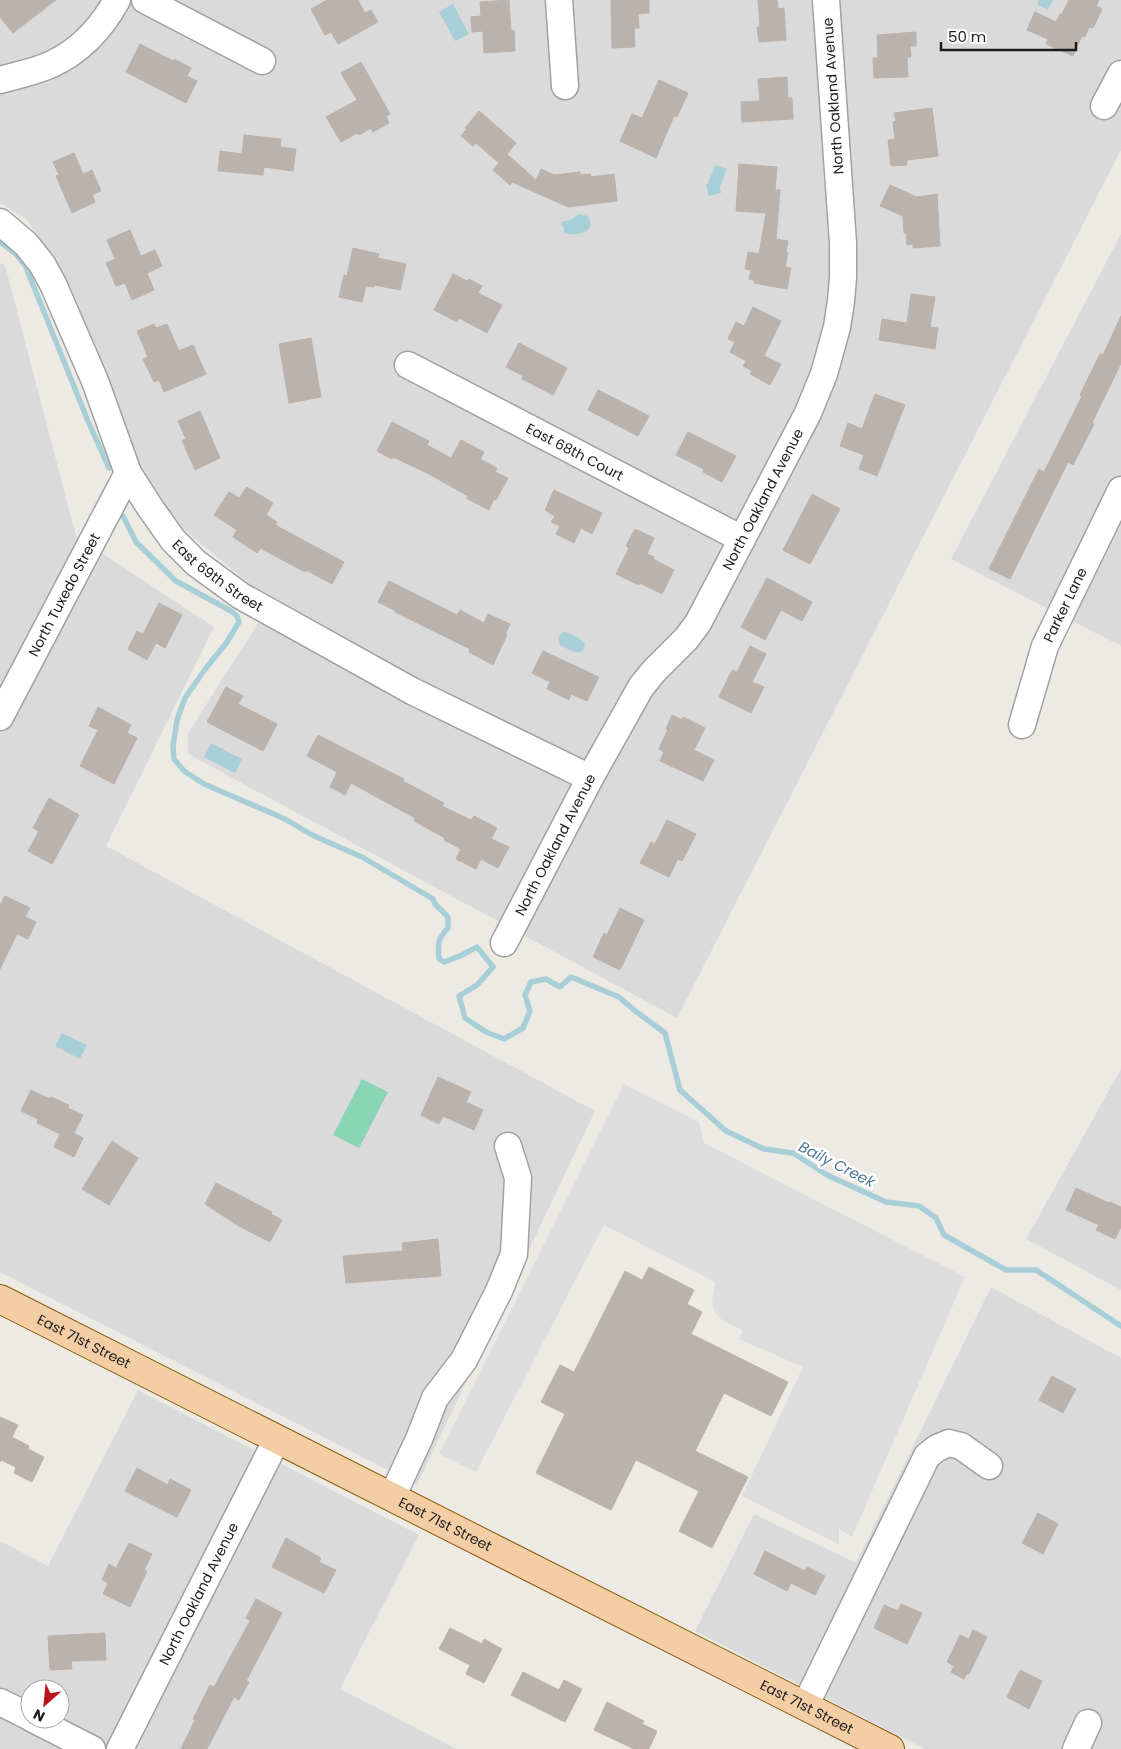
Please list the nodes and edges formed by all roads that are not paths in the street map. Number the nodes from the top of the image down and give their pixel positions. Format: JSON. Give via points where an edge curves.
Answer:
{"nodes":[{"id":1,"x":117,"y":0,"type":"edge"},
{"id":2,"x":145,"y":0,"type":"edge"},
{"id":3,"x":559,"y":0,"type":"edge"},
{"id":4,"x":826,"y":0,"type":"edge"},
{"id":5,"x":262,"y":61,"type":"dead end"},
{"id":6,"x":1121,"y":74,"type":"edge"},
{"id":7,"x":0,"y":80,"type":"edge"},
{"id":8,"x":565,"y":86,"type":"dead end"},
{"id":9,"x":1104,"y":106,"type":"dead end"},
{"id":10,"x":0,"y":222,"type":"edge"},
{"id":11,"x":408,"y":364,"type":"dead end"},
{"id":12,"x":128,"y":473,"type":"junction"},
{"id":13,"x":1121,"y":490,"type":"edge"},
{"id":14,"x":742,"y":539,"type":"junction"},
{"id":15,"x":0,"y":717,"type":"edge"},
{"id":16,"x":1022,"y":725,"type":"dead end"},
{"id":17,"x":590,"y":778,"type":"junction"},
{"id":18,"x":504,"y":943,"type":"dead end"},
{"id":19,"x":508,"y":1146,"type":"dead end"},
{"id":20,"x":0,"y":1299,"type":"edge"},
{"id":21,"x":277,"y":1439,"type":"junction"},
{"id":22,"x":989,"y":1466,"type":"dead end"},
{"id":23,"x":392,"y":1496,"type":"junction"},
{"id":24,"x":0,"y":1702,"type":"edge"},
{"id":25,"x":805,"y":1706,"type":"junction"},
{"id":26,"x":20,"y":1712,"type":"edge"},
{"id":27,"x":1088,"y":1723,"type":"dead end"},
{"id":28,"x":53,"y":1729,"type":"edge"},
{"id":29,"x":92,"y":1749,"type":"edge"},
{"id":30,"x":120,"y":1749,"type":"edge"},
{"id":31,"x":890,"y":1749,"type":"edge"},
{"id":32,"x":1076,"y":1749,"type":"edge"}],
"edges":[{"from":1,"to":7,"type":"street","via":[[98,28],[74,51],[43,68]]},
{"from":2,"to":5,"type":"street"},
{"from":3,"to":8,"type":"street"},
{"from":4,"to":14,"type":"street","name":"North Oakland Avenue","via":[[843,243],[842,302],[832,351],[818,390]]},
{"from":6,"to":9,"type":"street"},
{"from":10,"to":12,"type":"street","name":"East 69th Street","via":[[26,244],[54,284],[95,381]]},
{"from":11,"to":14,"type":"street","name":"East 68th Court"},
{"from":12,"to":15,"type":"street","name":"North Tuxedo Street"},
{"from":12,"to":17,"type":"street","name":"East 69th Street","via":[[173,540],[196,563],[241,596],[412,691]]},
{"from":13,"to":16,"type":"street","name":"Parker Lane","via":[[1045,646]]},
{"from":14,"to":17,"type":"street","name":"North Oakland Avenue","via":[[698,623],[648,678]]},
{"from":17,"to":18,"type":"street","name":"North Oakland Avenue"},
{"from":19,"to":23,"type":"street","via":[[518,1178],[514,1254],[464,1360],[435,1398]]},
{"from":20,"to":21,"type":"main road","name":"East 71st Street"},
{"from":21,"to":23,"type":"main road","name":"East 71st Street"},
{"from":21,"to":30,"type":"street","name":"North Oakland Avenue"},
{"from":22,"to":25,"type":"street","via":[[961,1446],[949,1443],[927,1456]]},
{"from":23,"to":25,"type":"main road","name":"East 71st Street"},
{"from":24,"to":26,"type":"street"},
{"from":25,"to":31,"type":"main road","name":"East 71st Street"},
{"from":27,"to":32,"type":"street"},
{"from":28,"to":29,"type":"street"}]}
